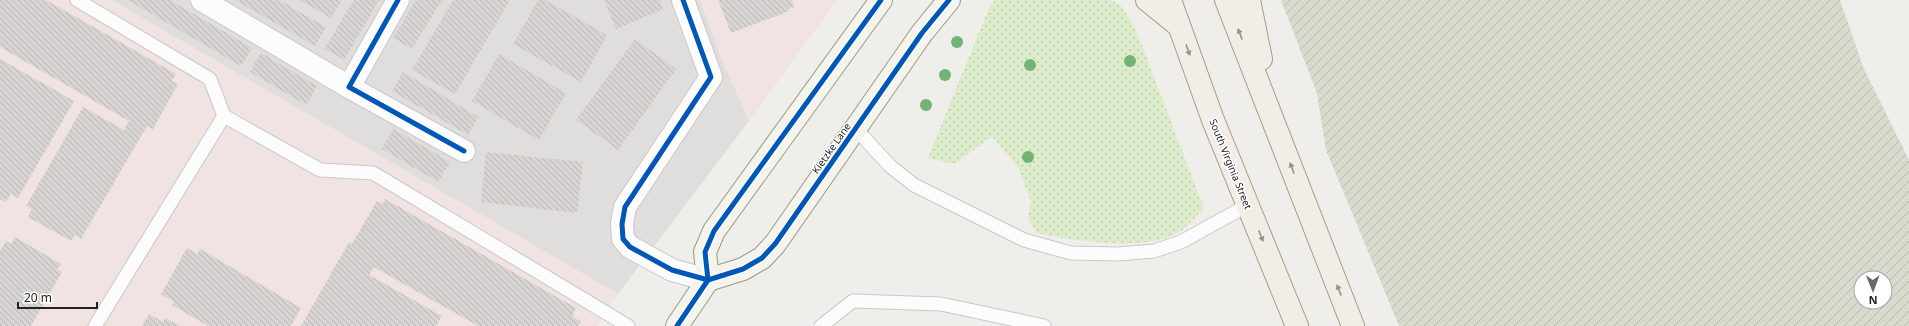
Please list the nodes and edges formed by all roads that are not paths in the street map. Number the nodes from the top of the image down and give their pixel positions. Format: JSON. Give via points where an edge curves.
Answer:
{"nodes":[{"id":1,"x":77,"y":0,"type":"edge"},
{"id":2,"x":202,"y":0,"type":"edge"},
{"id":3,"x":398,"y":0,"type":"edge"},
{"id":4,"x":683,"y":0,"type":"edge"},
{"id":5,"x":949,"y":0,"type":"edge"},
{"id":6,"x":1147,"y":0,"type":"edge"},
{"id":7,"x":1170,"y":0,"type":"edge"},
{"id":8,"x":1226,"y":0,"type":"edge"},
{"id":9,"x":1249,"y":0,"type":"edge"},
{"id":10,"x":876,"y":2,"type":"edge"},
{"id":11,"x":1180,"y":27,"type":"junction"},
{"id":12,"x":349,"y":87,"type":"junction"},
{"id":13,"x":1272,"y":115,"type":"junction"},
{"id":14,"x":224,"y":116,"type":"junction"},
{"id":15,"x":855,"y":128,"type":"junction"},
{"id":16,"x":464,"y":151,"type":"dead end"},
{"id":17,"x":1248,"y":205,"type":"junction"},
{"id":18,"x":708,"y":280,"type":"junction"},
{"id":19,"x":95,"y":326,"type":"edge"},
{"id":20,"x":628,"y":326,"type":"edge"},
{"id":21,"x":677,"y":326,"type":"edge"},
{"id":22,"x":821,"y":326,"type":"edge"},
{"id":23,"x":1044,"y":326,"type":"edge"},
{"id":24,"x":1297,"y":326,"type":"edge"},
{"id":25,"x":1353,"y":326,"type":"edge"}],
"edges":[{"from":1,"to":14,"type":"lane","via":[[210,79]]},
{"from":2,"to":12,"type":"street"},
{"from":3,"to":12,"type":"street"},
{"from":4,"to":18,"type":"street","via":[[711,77],[625,207],[623,239],[630,247],[672,270]]},
{"from":5,"to":15,"type":"main road","name":"Kietzke Lane","via":[[922,33]]},
{"from":6,"to":11,"type":"main road"},
{"from":7,"to":11,"type":"main road","name":"South Virginia Street"},
{"from":13,"to":8,"type":"main road","one_way":true},
{"from":9,"to":13,"type":"main road"},
{"from":10,"to":18,"type":"main road","via":[[714,232],[705,252]]},
{"from":11,"to":17,"type":"main road","name":"South Virginia Street","one_way":true},
{"from":12,"to":16,"type":"street"},
{"from":25,"to":13,"type":"main road","one_way":true},
{"from":14,"to":19,"type":"lane"},
{"from":14,"to":20,"type":"lane","via":[[320,170],[373,174]]},
{"from":15,"to":17,"type":"lane","via":[[890,166],[914,185],[1024,240],[1070,253],[1118,254],[1154,251],[1181,242]]},
{"from":15,"to":18,"type":"main road","name":"Kietzke Lane","via":[[775,244],[762,258],[743,269]]},
{"from":17,"to":24,"type":"main road","name":"South Virginia Street","one_way":true},
{"from":18,"to":21,"type":"main road"},
{"from":22,"to":23,"type":"lane","via":[[853,301],[941,304]]}]}
